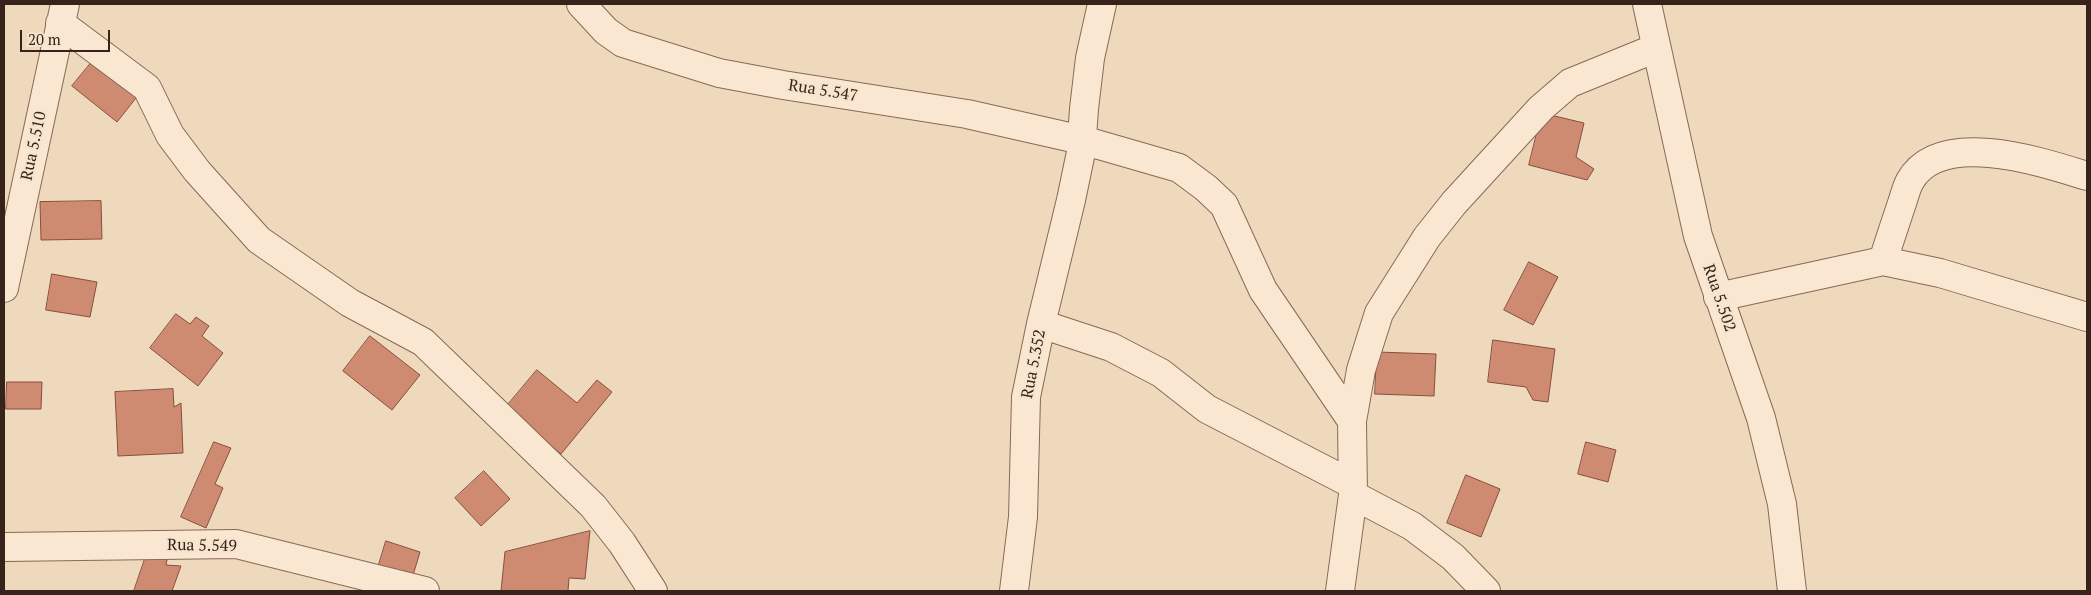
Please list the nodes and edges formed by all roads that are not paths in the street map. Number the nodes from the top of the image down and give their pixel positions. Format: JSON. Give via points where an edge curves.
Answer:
{"nodes":[{"id":1,"x":581,"y":4,"type":"edge"},
{"id":2,"x":1102,"y":4,"type":"edge"},
{"id":3,"x":1647,"y":4,"type":"edge"},
{"id":4,"x":63,"y":13,"type":"edge"},
{"id":5,"x":1656,"y":48,"type":"junction"},
{"id":6,"x":1082,"y":140,"type":"junction"},
{"id":7,"x":2087,"y":176,"type":"edge"},
{"id":8,"x":1883,"y":260,"type":"junction"},
{"id":9,"x":4,"y":288,"type":"edge"},
{"id":10,"x":1718,"y":297,"type":"junction"},
{"id":11,"x":2087,"y":318,"type":"edge"},
{"id":12,"x":1041,"y":324,"type":"junction"},
{"id":13,"x":1352,"y":421,"type":"junction"},
{"id":14,"x":1353,"y":489,"type":"junction"},
{"id":15,"x":4,"y":548,"type":"edge"},
{"id":16,"x":426,"y":591,"type":"edge"},
{"id":17,"x":653,"y":591,"type":"edge"},
{"id":18,"x":1014,"y":591,"type":"edge"},
{"id":19,"x":1340,"y":591,"type":"edge"},
{"id":20,"x":1486,"y":591,"type":"edge"},
{"id":21,"x":1792,"y":591,"type":"edge"}],
"edges":[{"from":1,"to":6,"type":"street","name":"Rua 5.547","via":[[606,31],[623,43],[719,73],[967,114]]},
{"from":2,"to":6,"type":"street","name":"Rua 5.352","via":[[1090,58]]},
{"from":3,"to":5,"type":"street","name":"Rua 5.502"},
{"from":4,"to":9,"type":"street","name":"Rua 5.510"},
{"from":4,"to":17,"type":"street","via":[[147,88],[170,135],[197,171],[259,240],[350,303],[423,342],[593,506]]},
{"from":5,"to":10,"type":"street","name":"Rua 5.502","via":[[1698,236]]},
{"from":5,"to":13,"type":"street","via":[[1570,83],[1541,108],[1454,203],[1427,237],[1379,313],[1361,370]]},
{"from":6,"to":12,"type":"street","name":"Rua 5.352"},
{"from":6,"to":13,"type":"street","name":"Rua 5.547","via":[[1179,168],[1224,205],[1264,290]]},
{"from":7,"to":8,"type":"street","via":[[1999,153],[1934,158],[1910,182]]},
{"from":8,"to":10,"type":"street"},
{"from":8,"to":11,"type":"street","via":[[1940,273]]},
{"from":10,"to":21,"type":"street","name":"Rua 5.502","via":[[1761,418],[1782,504]]},
{"from":12,"to":14,"type":"street","via":[[1120,351],[1161,373],[1208,409]]},
{"from":12,"to":18,"type":"street","name":"Rua 5.352","via":[[1026,397],[1023,517]]},
{"from":13,"to":14,"type":"street"},
{"from":14,"to":19,"type":"street"},
{"from":14,"to":20,"type":"street","via":[[1412,526],[1453,557]]},
{"from":15,"to":16,"type":"street","name":"Rua 5.549","via":[[236,544]]}]}
